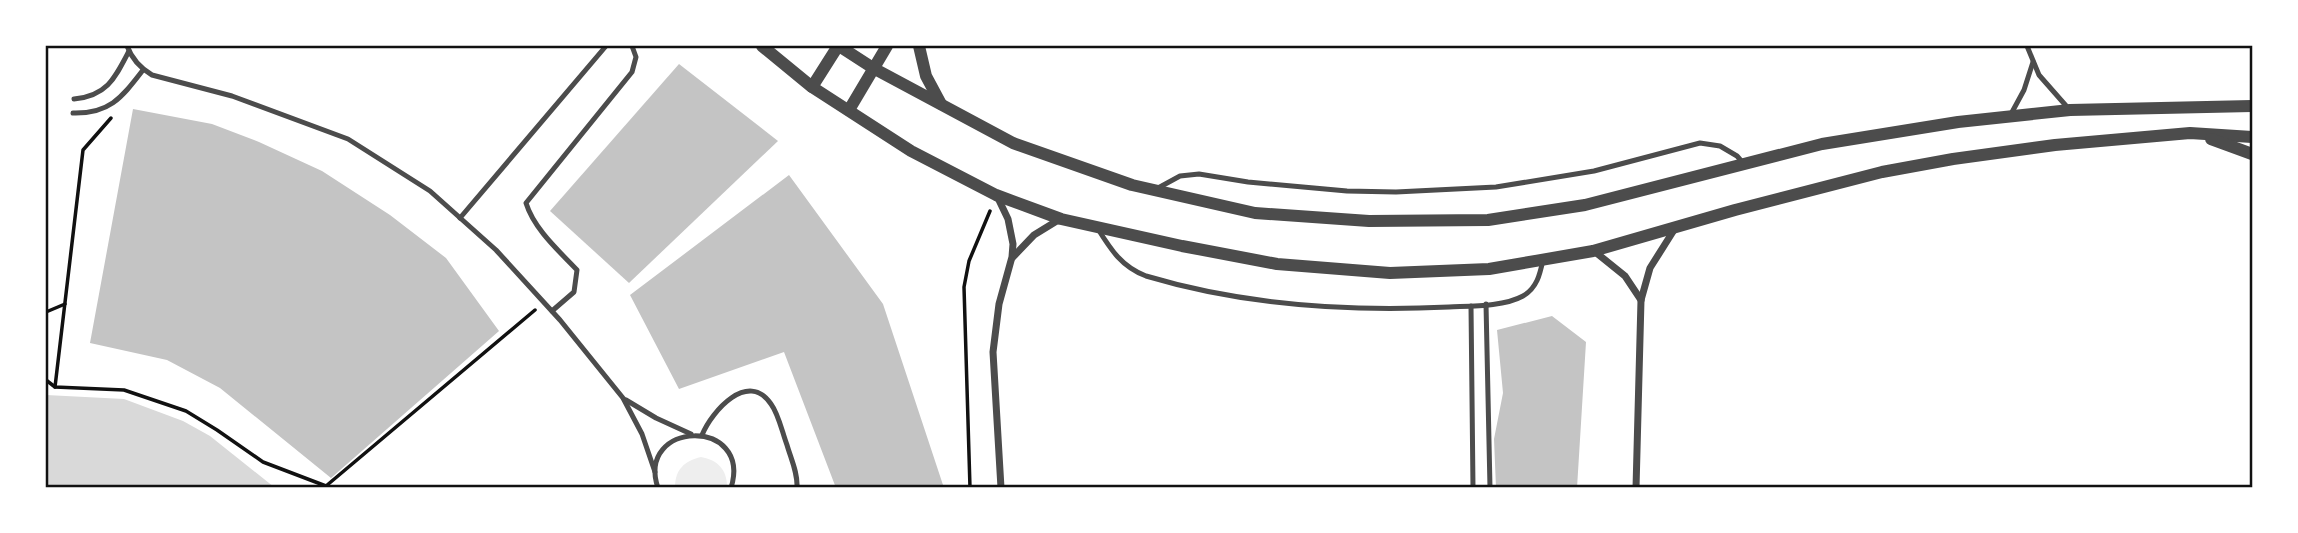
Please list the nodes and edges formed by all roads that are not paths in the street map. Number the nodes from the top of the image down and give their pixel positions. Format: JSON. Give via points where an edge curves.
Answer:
{"nodes":[{"id":1,"x":606,"y":46,"type":"edge"},
{"id":2,"x":632,"y":46,"type":"edge"},
{"id":3,"x":762,"y":46,"type":"edge"},
{"id":4,"x":838,"y":46,"type":"edge"},
{"id":5,"x":887,"y":46,"type":"edge"},
{"id":6,"x":919,"y":46,"type":"edge"},
{"id":7,"x":2027,"y":46,"type":"edge"},
{"id":8,"x":128,"y":48,"type":"edge"},
{"id":9,"x":2033,"y":62,"type":"junction"},
{"id":10,"x":873,"y":68,"type":"junction"},
{"id":11,"x":143,"y":70,"type":"junction"},
{"id":12,"x":812,"y":87,"type":"junction"},
{"id":13,"x":74,"y":99,"type":"dead end"},
{"id":14,"x":942,"y":105,"type":"junction"},
{"id":15,"x":2251,"y":105,"type":"edge"},
{"id":16,"x":849,"y":110,"type":"junction"},
{"id":17,"x":2070,"y":110,"type":"junction"},
{"id":18,"x":73,"y":113,"type":"dead end"},
{"id":19,"x":2010,"y":115,"type":"junction"},
{"id":20,"x":2190,"y":132,"type":"junction"},
{"id":21,"x":2252,"y":137,"type":"edge"},
{"id":22,"x":2252,"y":154,"type":"edge"},
{"id":23,"x":1744,"y":164,"type":"junction"},
{"id":24,"x":1156,"y":190,"type":"junction"},
{"id":25,"x":996,"y":195,"type":"junction"},
{"id":26,"x":460,"y":218,"type":"junction"},
{"id":27,"x":1061,"y":219,"type":"junction"},
{"id":28,"x":1676,"y":227,"type":"junction"},
{"id":29,"x":1098,"y":229,"type":"junction"},
{"id":30,"x":1593,"y":251,"type":"junction"},
{"id":31,"x":1012,"y":257,"type":"junction"},
{"id":32,"x":1543,"y":260,"type":"junction"},
{"id":33,"x":1641,"y":300,"type":"junction"},
{"id":34,"x":1486,"y":304,"type":"junction"},
{"id":35,"x":1471,"y":306,"type":"junction"},
{"id":36,"x":552,"y":311,"type":"junction"},
{"id":37,"x":623,"y":398,"type":"junction"},
{"id":38,"x":691,"y":434,"type":"junction"},
{"id":39,"x":702,"y":435,"type":"junction"},
{"id":40,"x":655,"y":472,"type":"junction"},
{"id":41,"x":658,"y":488,"type":"edge"},
{"id":42,"x":731,"y":488,"type":"edge"},
{"id":43,"x":797,"y":488,"type":"edge"},
{"id":44,"x":1001,"y":488,"type":"edge"},
{"id":45,"x":1473,"y":488,"type":"edge"},
{"id":46,"x":1490,"y":488,"type":"edge"},
{"id":47,"x":1636,"y":488,"type":"edge"}],
"edges":[{"from":1,"to":26,"type":"lane"},
{"from":2,"to":36,"type":"lane","via":[[636,57],[632,72],[526,203],[529,214],[577,270],[574,292]]},
{"from":3,"to":12,"type":"street"},
{"from":4,"to":10,"type":"street"},
{"from":4,"to":12,"type":"street"},
{"from":5,"to":10,"type":"street"},
{"from":6,"to":14,"type":"street","via":[[926,76]]},
{"from":7,"to":9,"type":"lane"},
{"from":8,"to":11,"type":"lane"},
{"from":8,"to":13,"type":"lane","via":[[110,84],[100,93]]},
{"from":9,"to":17,"type":"lane"},
{"from":9,"to":19,"type":"lane"},
{"from":10,"to":14,"type":"street"},
{"from":10,"to":16,"type":"street"},
{"from":11,"to":18,"type":"lane","via":[[108,107]]},
{"from":11,"to":26,"type":"lane","via":[[232,96],[348,139],[430,191]]},
{"from":12,"to":16,"type":"street"},
{"from":14,"to":24,"type":"street","via":[[1013,143]]},
{"from":15,"to":17,"type":"street"},
{"from":16,"to":25,"type":"street","via":[[911,151]]},
{"from":17,"to":19,"type":"street"},
{"from":19,"to":23,"type":"street","via":[[1822,145]]},
{"from":20,"to":21,"type":"street"},
{"from":20,"to":22,"type":"street"},
{"from":20,"to":28,"type":"street","via":[[1941,161],[1868,175]]},
{"from":23,"to":24,"type":"street","via":[[1585,205],[1488,220],[1369,221],[1255,212]]},
{"from":23,"to":24,"type":"lane","via":[[1729,150],[1700,143],[1594,171],[1496,187],[1347,191],[1199,174],[1171,179]]},
{"from":25,"to":27,"type":"street"},
{"from":25,"to":31,"type":"street","via":[[1011,231]]},
{"from":26,"to":36,"type":"lane"},
{"from":27,"to":29,"type":"street"},
{"from":27,"to":31,"type":"street","via":[[1034,235]]},
{"from":28,"to":30,"type":"street"},
{"from":28,"to":33,"type":"street","via":[[1654,261]]},
{"from":29,"to":32,"type":"street","via":[[1277,264],[1390,273],[1489,269]]},
{"from":29,"to":35,"type":"lane","via":[[1116,257],[1134,272],[1160,281],[1331,307]]},
{"from":30,"to":32,"type":"street"},
{"from":30,"to":33,"type":"street","via":[[1616,267]]},
{"from":31,"to":44,"type":"street","via":[[999,304],[993,352]]},
{"from":32,"to":34,"type":"lane","via":[[1539,278],[1529,291],[1515,299]]},
{"from":33,"to":47,"type":"street"},
{"from":34,"to":35,"type":"lane"},
{"from":34,"to":46,"type":"lane"},
{"from":35,"to":45,"type":"lane"},
{"from":36,"to":37,"type":"lane"},
{"from":37,"to":38,"type":"lane"},
{"from":37,"to":40,"type":"lane"},
{"from":38,"to":39,"type":"lane"},
{"from":38,"to":40,"type":"lane","via":[[662,451]]},
{"from":39,"to":42,"type":"lane","via":[[714,439],[730,456]]},
{"from":39,"to":43,"type":"lane","via":[[722,403],[744,392],[762,395],[775,410]]},
{"from":40,"to":41,"type":"lane"}]}
